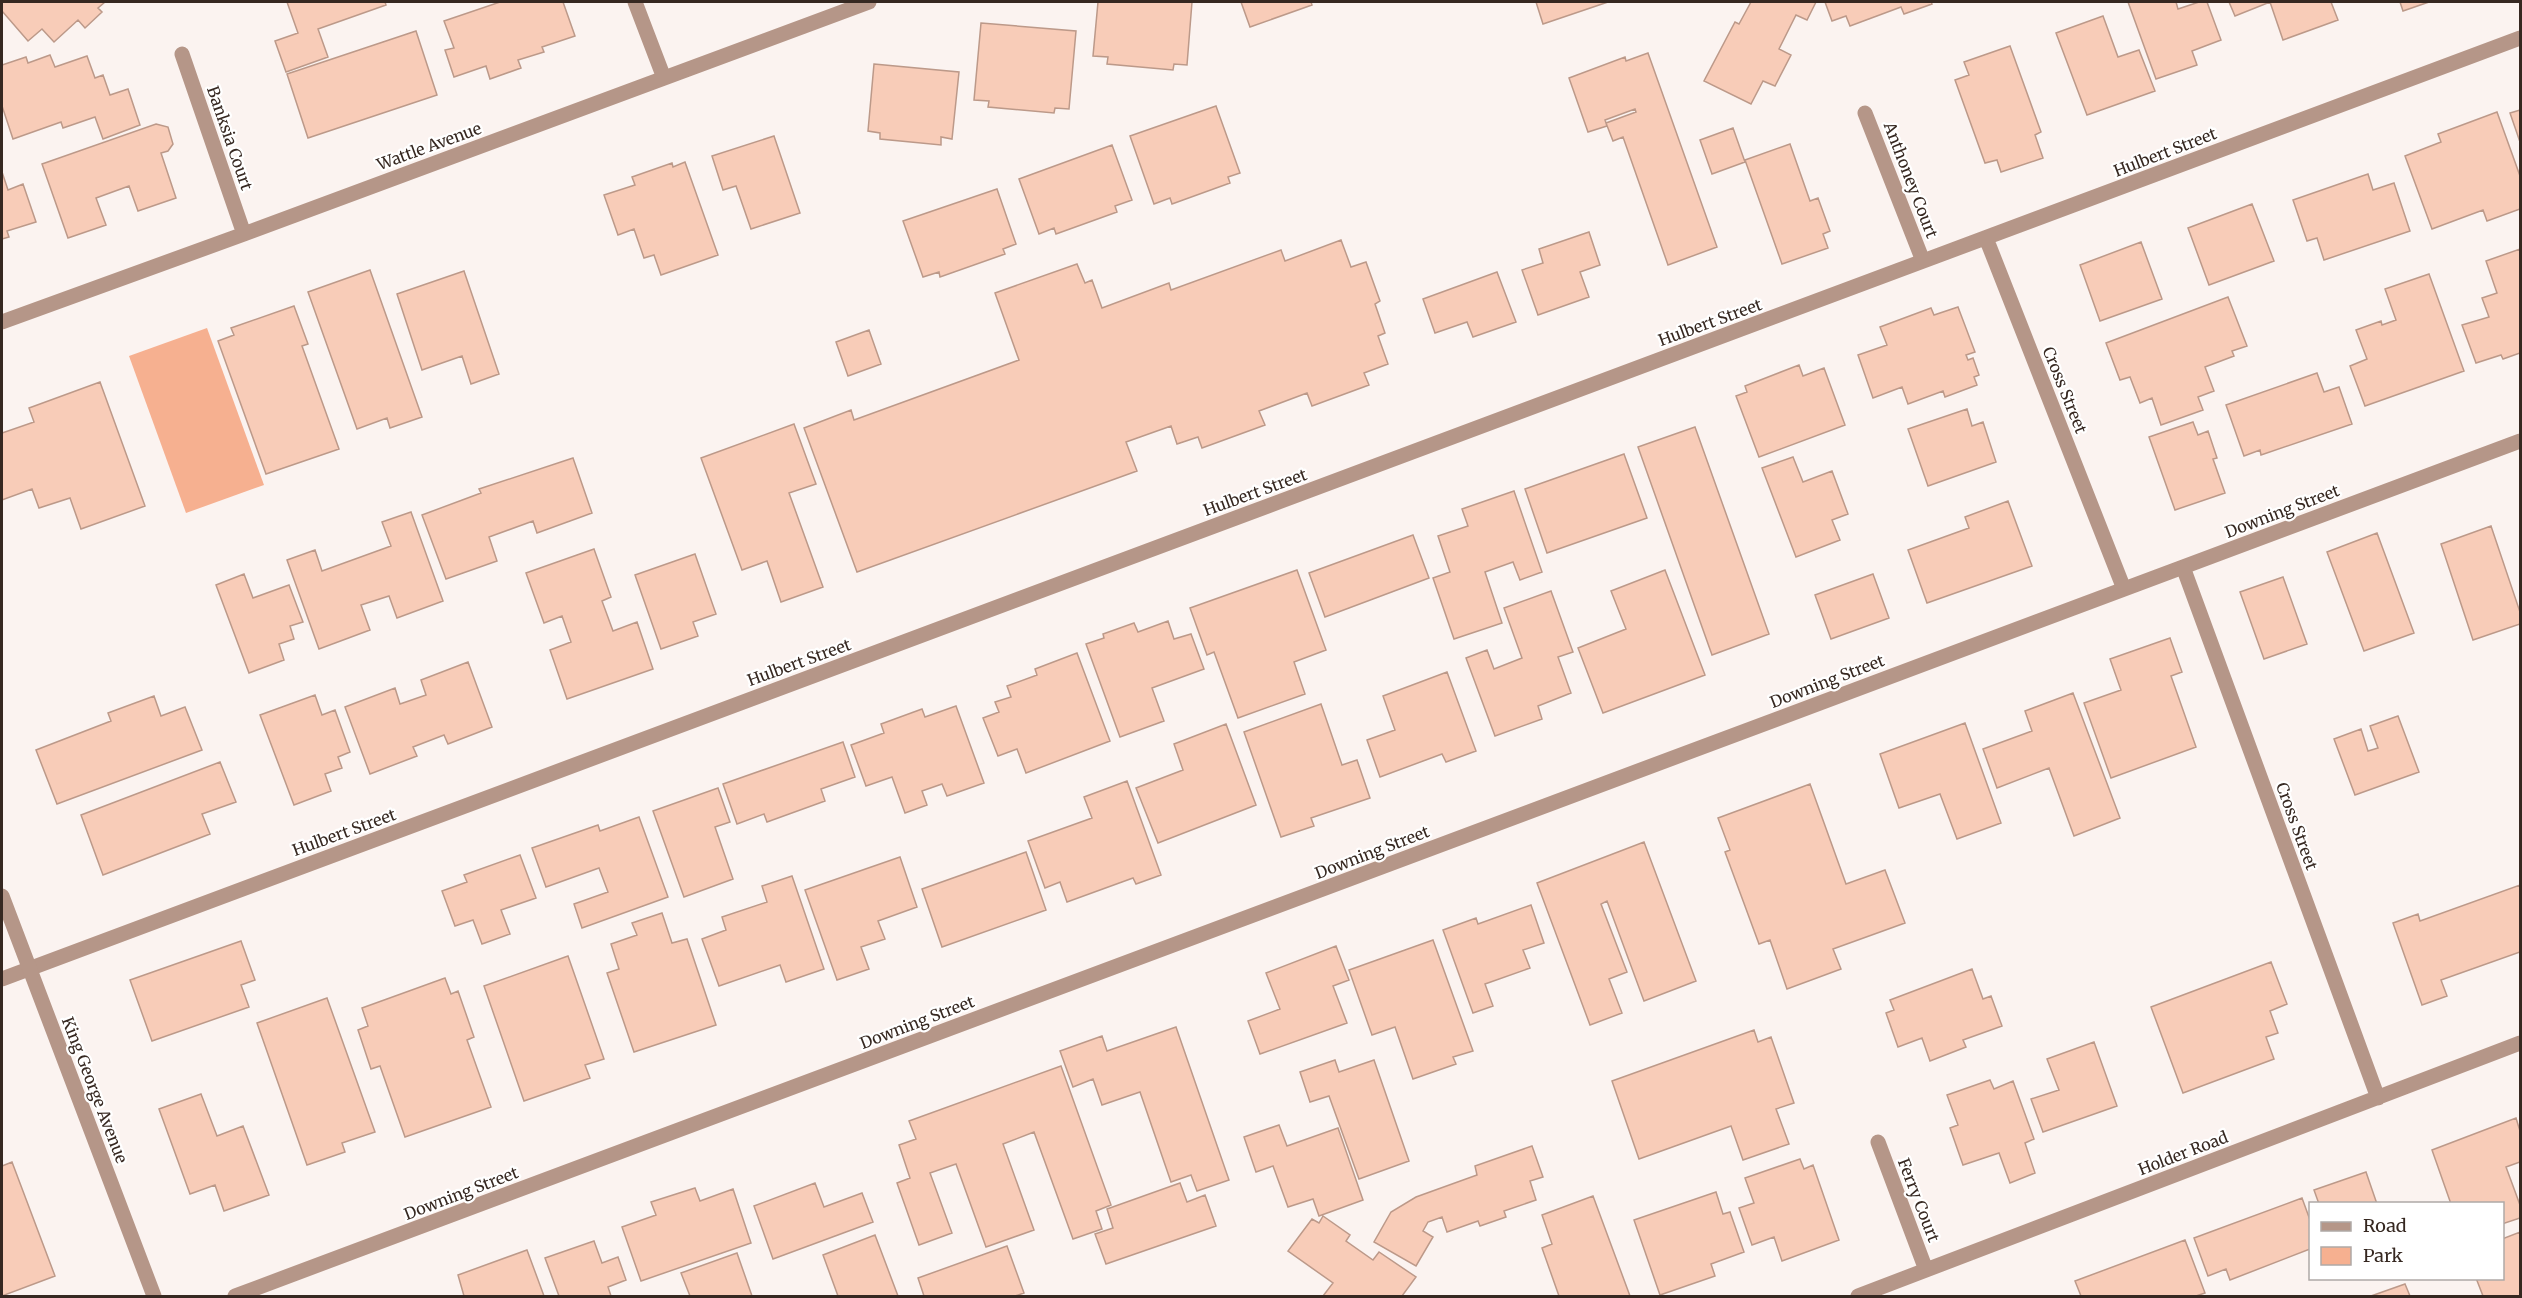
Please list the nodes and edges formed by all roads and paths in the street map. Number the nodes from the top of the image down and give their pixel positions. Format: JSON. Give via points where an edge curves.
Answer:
{"nodes":[{"id":1,"x":635,"y":2,"type":"edge"},
{"id":2,"x":869,"y":2,"type":"edge"},
{"id":3,"x":2520,"y":38,"type":"edge"},
{"id":4,"x":182,"y":54,"type":"dead end"},
{"id":5,"x":664,"y":78,"type":"junction"},
{"id":6,"x":1865,"y":112,"type":"dead end"},
{"id":7,"x":244,"y":234,"type":"junction"},
{"id":8,"x":1986,"y":238,"type":"junction"},
{"id":9,"x":1923,"y":261,"type":"junction"},
{"id":10,"x":2,"y":322,"type":"edge"},
{"id":11,"x":2520,"y":441,"type":"edge"},
{"id":12,"x":2183,"y":567,"type":"junction"},
{"id":13,"x":2124,"y":589,"type":"junction"},
{"id":14,"x":2,"y":896,"type":"edge"},
{"id":15,"x":29,"y":969,"type":"junction"},
{"id":16,"x":2,"y":979,"type":"edge"},
{"id":17,"x":2520,"y":1043,"type":"edge"},
{"id":18,"x":2378,"y":1098,"type":"junction"},
{"id":19,"x":1878,"y":1142,"type":"dead end"},
{"id":20,"x":1926,"y":1270,"type":"junction"},
{"id":21,"x":154,"y":1296,"type":"edge"},
{"id":22,"x":235,"y":1296,"type":"edge"},
{"id":23,"x":1858,"y":1296,"type":"edge"}],
"edges":[{"from":1,"to":5,"type":"street"},
{"from":2,"to":5,"type":"street","name":"Wattle Avenue"},
{"from":3,"to":8,"type":"street","name":"Hulbert Street"},
{"from":4,"to":7,"type":"street","name":"Banksia Court"},
{"from":5,"to":7,"type":"street","name":"Wattle Avenue"},
{"from":6,"to":9,"type":"street","name":"Anthoney Court"},
{"from":7,"to":10,"type":"street","name":"Wattle Avenue"},
{"from":8,"to":9,"type":"street","name":"Hulbert Street"},
{"from":8,"to":13,"type":"street","name":"Cross Street"},
{"from":9,"to":15,"type":"street","name":"Hulbert Street"},
{"from":11,"to":12,"type":"street","name":"Downing Street"},
{"from":12,"to":13,"type":"street","name":"Downing Street"},
{"from":12,"to":18,"type":"street","name":"Cross Street"},
{"from":13,"to":22,"type":"street","name":"Downing Street"},
{"from":14,"to":15,"type":"street","name":"King George Avenue"},
{"from":15,"to":16,"type":"street","name":"Hulbert Street"},
{"from":15,"to":21,"type":"street","name":"King George Avenue"},
{"from":17,"to":18,"type":"street","name":"Holder Road"},
{"from":18,"to":20,"type":"street","name":"Holder Road"},
{"from":19,"to":20,"type":"street","name":"Ferry Court"},
{"from":20,"to":23,"type":"street","name":"Holder Road"}]}
